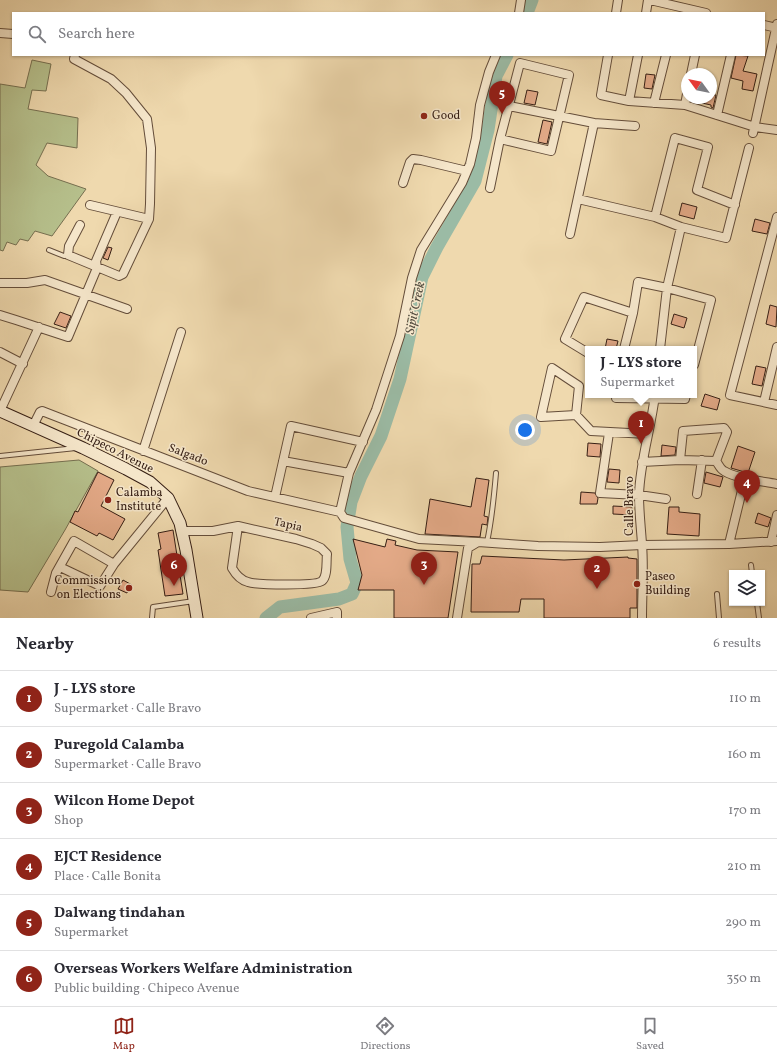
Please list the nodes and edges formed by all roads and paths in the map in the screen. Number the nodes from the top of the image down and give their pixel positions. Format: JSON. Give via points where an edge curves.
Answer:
{"nodes":[{"id":1,"x":521,"y":0,"type":"edge"},
{"id":2,"x":618,"y":0,"type":"edge"},
{"id":3,"x":649,"y":0,"type":"edge"},
{"id":4,"x":676,"y":10,"type":"edge"},
{"id":5,"x":519,"y":12,"type":"edge"},
{"id":6,"x":616,"y":12,"type":"edge"},
{"id":7,"x":646,"y":12,"type":"edge"},
{"id":8,"x":695,"y":12,"type":"edge"},
{"id":9,"x":765,"y":25,"type":"edge"},
{"id":10,"x":777,"y":26,"type":"edge"},
{"id":11,"x":0,"y":33,"type":"edge"},
{"id":12,"x":12,"y":34,"type":"edge"},
{"id":13,"x":75,"y":56,"type":"edge"},
{"id":14,"x":496,"y":56,"type":"edge"},
{"id":15,"x":608,"y":56,"type":"edge"},
{"id":16,"x":638,"y":56,"type":"edge"},
{"id":17,"x":666,"y":56,"type":"edge"},
{"id":18,"x":695,"y":56,"type":"edge"},
{"id":19,"x":731,"y":56,"type":"edge"},
{"id":20,"x":692,"y":68,"type":"edge"},
{"id":21,"x":629,"y":101,"type":"junction"},
{"id":22,"x":654,"y":103,"type":"junction"},
{"id":23,"x":685,"y":105,"type":"joint"},
{"id":24,"x":509,"y":106,"type":"junction"},
{"id":25,"x":717,"y":115,"type":"junction"},
{"id":26,"x":559,"y":116,"type":"junction"},
{"id":27,"x":594,"y":123,"type":"junction"},
{"id":28,"x":634,"y":126,"type":"dead end"},
{"id":29,"x":754,"y":130,"type":"junction"},
{"id":30,"x":777,"y":130,"type":"edge"},
{"id":31,"x":500,"y":139,"type":"junction"},
{"id":32,"x":749,"y":148,"type":"dead end"},
{"id":33,"x":467,"y":171,"type":"junction"},
{"id":34,"x":403,"y":183,"type":"dead end"},
{"id":35,"x":490,"y":188,"type":"dead end"},
{"id":36,"x":578,"y":199,"type":"junction"},
{"id":37,"x":90,"y":205,"type":"dead end"},
{"id":38,"x":735,"y":205,"type":"junction"},
{"id":39,"x":117,"y":212,"type":"junction"},
{"id":40,"x":655,"y":217,"type":"junction"},
{"id":41,"x":777,"y":217,"type":"edge"},
{"id":42,"x":148,"y":219,"type":"junction"},
{"id":43,"x":80,"y":225,"type":"dead end"},
{"id":44,"x":681,"y":227,"type":"junction"},
{"id":45,"x":570,"y":234,"type":"dead end"},
{"id":46,"x":50,"y":250,"type":"dead end"},
{"id":47,"x":68,"y":255,"type":"junction"},
{"id":48,"x":97,"y":268,"type":"junction"},
{"id":49,"x":0,"y":282,"type":"edge"},
{"id":50,"x":667,"y":288,"type":"junction"},
{"id":51,"x":85,"y":295,"type":"junction"},
{"id":52,"x":126,"y":309,"type":"dead end"},
{"id":53,"x":633,"y":313,"type":"junction"},
{"id":54,"x":0,"y":315,"type":"edge"},
{"id":55,"x":38,"y":328,"type":"junction"},
{"id":56,"x":181,"y":332,"type":"dead end"},
{"id":57,"x":625,"y":346,"type":"edge"},
{"id":58,"x":660,"y":346,"type":"edge"},
{"id":59,"x":777,"y":347,"type":"edge"},
{"id":60,"x":585,"y":351,"type":"edge"},
{"id":61,"x":0,"y":352,"type":"edge"},
{"id":62,"x":697,"y":354,"type":"edge"},
{"id":63,"x":23,"y":364,"type":"junction"},
{"id":64,"x":654,"y":398,"type":"edge"},
{"id":65,"x":670,"y":398,"type":"edge"},
{"id":66,"x":685,"y":398,"type":"edge"},
{"id":67,"x":764,"y":402,"type":"junction"},
{"id":68,"x":777,"y":405,"type":"edge"},
{"id":69,"x":0,"y":411,"type":"edge"},
{"id":70,"x":576,"y":415,"type":"junction"},
{"id":71,"x":32,"y":426,"type":"junction"},
{"id":72,"x":609,"y":433,"type":"junction"},
{"id":73,"x":648,"y":434,"type":"junction"},
{"id":74,"x":363,"y":442,"type":"junction"},
{"id":75,"x":83,"y":448,"type":"junction"},
{"id":76,"x":143,"y":451,"type":"junction"},
{"id":77,"x":0,"y":456,"type":"edge"},
{"id":78,"x":680,"y":460,"type":"junction"},
{"id":79,"x":702,"y":460,"type":"junction"},
{"id":80,"x":283,"y":461,"type":"junction"},
{"id":81,"x":716,"y":461,"type":"junction"},
{"id":82,"x":642,"y":462,"type":"junction"},
{"id":83,"x":349,"y":473,"type":"junction"},
{"id":84,"x":496,"y":473,"type":"dead end"},
{"id":85,"x":746,"y":478,"type":"junction"},
{"id":86,"x":777,"y":484,"type":"edge"},
{"id":87,"x":697,"y":494,"type":"dead end"},
{"id":88,"x":639,"y":495,"type":"junction"},
{"id":89,"x":275,"y":497,"type":"junction"},
{"id":90,"x":168,"y":498,"type":"junction"},
{"id":91,"x":666,"y":499,"type":"dead end"},
{"id":92,"x":342,"y":515,"type":"junction"},
{"id":93,"x":777,"y":515,"type":"edge"},
{"id":94,"x":238,"y":526,"type":"junction"},
{"id":95,"x":181,"y":531,"type":"junction"},
{"id":96,"x":478,"y":542,"type":"junction"},
{"id":97,"x":486,"y":542,"type":"junction"},
{"id":98,"x":774,"y":542,"type":"edge"},
{"id":99,"x":729,"y":544,"type":"junction"},
{"id":100,"x":642,"y":545,"type":"junction"},
{"id":101,"x":114,"y":564,"type":"junction"},
{"id":102,"x":751,"y":565,"type":"dead end"},
{"id":103,"x":60,"y":567,"type":"junction"},
{"id":104,"x":752,"y":570,"type":"edge"},
{"id":105,"x":50,"y":592,"type":"dead end"},
{"id":106,"x":717,"y":594,"type":"dead end"},
{"id":107,"x":194,"y":601,"type":"junction"},
{"id":108,"x":758,"y":606,"type":"edge"},
{"id":109,"x":152,"y":618,"type":"edge"},
{"id":110,"x":196,"y":618,"type":"edge"},
{"id":111,"x":311,"y":618,"type":"edge"},
{"id":112,"x":337,"y":618,"type":"edge"},
{"id":113,"x":457,"y":618,"type":"edge"},
{"id":114,"x":642,"y":618,"type":"edge"},
{"id":115,"x":720,"y":618,"type":"edge"},
{"id":116,"x":760,"y":618,"type":"edge"}],
"edges":[{"from":1,"to":5,"type":"street"},
{"from":2,"to":6,"type":"street"},
{"from":3,"to":4,"type":"street"},
{"from":3,"to":7,"type":"street"},
{"from":4,"to":8,"type":"street"},
{"from":9,"to":10,"type":"street"},
{"from":10,"to":29,"type":"street"},
{"from":11,"to":12,"type":"street"},
{"from":13,"to":42,"type":"street","via":[[74,59],[111,79],[147,119],[151,148]]},
{"from":14,"to":33,"type":"street","via":[[480,105],[476,138]]},
{"from":15,"to":21,"type":"street","via":[[601,94]]},
{"from":16,"to":21,"type":"street"},
{"from":17,"to":22,"type":"street"},
{"from":18,"to":20,"type":"street"},
{"from":19,"to":25,"type":"street"},
{"from":21,"to":22,"type":"street"},
{"from":22,"to":23,"type":"street"},
{"from":23,"to":25,"type":"street"},
{"from":24,"to":26,"type":"street"},
{"from":24,"to":26,"type":"street","via":[[520,63],[568,75]]},
{"from":24,"to":31,"type":"street"},
{"from":25,"to":29,"type":"street"},
{"from":26,"to":27,"type":"street"},
{"from":26,"to":31,"type":"street","via":[[551,151]]},
{"from":27,"to":28,"type":"street"},
{"from":27,"to":36,"type":"street"},
{"from":29,"to":30,"type":"street"},
{"from":31,"to":35,"type":"street"},
{"from":32,"to":38,"type":"street"},
{"from":33,"to":34,"type":"street","via":[[412,159]]},
{"from":33,"to":74,"type":"street","via":[[421,250],[412,278],[400,336]]},
{"from":36,"to":40,"type":"street"},
{"from":36,"to":45,"type":"street"},
{"from":37,"to":39,"type":"street"},
{"from":38,"to":40,"type":"street","via":[[697,190],[708,147],[676,138]]},
{"from":38,"to":44,"type":"street","via":[[726,238]]},
{"from":39,"to":42,"type":"street"},
{"from":39,"to":48,"type":"street","via":[[96,261]]},
{"from":40,"to":44,"type":"street"},
{"from":41,"to":67,"type":"street","via":[[730,395]]},
{"from":42,"to":48,"type":"street","via":[[123,274],[119,276]]},
{"from":43,"to":47,"type":"street","via":[[69,246]]},
{"from":44,"to":50,"type":"street"},
{"from":46,"to":47,"type":"lane","via":[[64,256]]},
{"from":47,"to":48,"type":"street"},
{"from":48,"to":51,"type":"street"},
{"from":49,"to":51,"type":"street","via":[[27,283],[45,280]]},
{"from":50,"to":53,"type":"street","via":[[638,282]]},
{"from":50,"to":58,"type":"street"},
{"from":50,"to":62,"type":"street","via":[[711,300]]},
{"from":51,"to":52,"type":"street"},
{"from":51,"to":55,"type":"street","via":[[68,337]]},
{"from":53,"to":57,"type":"street"},
{"from":53,"to":60,"type":"street","via":[[584,297],[565,339]]},
{"from":54,"to":55,"type":"street"},
{"from":55,"to":63,"type":"street"},
{"from":56,"to":76,"type":"street"},
{"from":59,"to":67,"type":"street"},
{"from":61,"to":63,"type":"street"},
{"from":63,"to":69,"type":"street"},
{"from":64,"to":73,"type":"street","name":"Calle Bravo"},
{"from":65,"to":66,"type":"street"},
{"from":67,"to":68,"type":"street"},
{"from":69,"to":71,"type":"main road","name":"Chipeco Avenue"},
{"from":70,"to":70,"type":"street","via":[[579,386],[552,368],[541,417]]},
{"from":70,"to":72,"type":"street","via":[[592,431]]},
{"from":71,"to":75,"type":"main road","name":"Chipeco Avenue"},
{"from":71,"to":76,"type":"street","name":"Salgado","via":[[42,411]]},
{"from":72,"to":73,"type":"street"},
{"from":72,"to":88,"type":"street","via":[[600,493]]},
{"from":73,"to":82,"type":"street","name":"Calle Bravo"},
{"from":74,"to":80,"type":"street","via":[[291,426]]},
{"from":74,"to":83,"type":"street"},
{"from":75,"to":77,"type":"lane"},
{"from":75,"to":90,"type":"main road","name":"Chipeco Avenue","via":[[150,482]]},
{"from":76,"to":89,"type":"street","name":"Salgado","via":[[248,491]]},
{"from":78,"to":79,"type":"street"},
{"from":78,"to":81,"type":"street","via":[[683,431],[724,428],[727,432]]},
{"from":78,"to":82,"type":"street"},
{"from":79,"to":81,"type":"street"},
{"from":79,"to":87,"type":"street"},
{"from":80,"to":83,"type":"street"},
{"from":80,"to":89,"type":"street"},
{"from":81,"to":85,"type":"street","via":[[725,472]]},
{"from":82,"to":88,"type":"street","name":"Calle Bravo"},
{"from":83,"to":92,"type":"street"},
{"from":84,"to":97,"type":"lane","via":[[492,518]]},
{"from":85,"to":86,"type":"street"},
{"from":85,"to":99,"type":"street"},
{"from":88,"to":91,"type":"street"},
{"from":88,"to":100,"type":"street","name":"Calle Bravo"},
{"from":89,"to":92,"type":"street","name":"Salgado"},
{"from":90,"to":95,"type":"main road","name":"Chipeco Avenue","via":[[180,523]]},
{"from":90,"to":101,"type":"street"},
{"from":92,"to":96,"type":"street","name":"Salgado","via":[[354,521],[418,539]]},
{"from":93,"to":98,"type":"street"},
{"from":94,"to":94,"type":"street","name":"Tapia","via":[[317,545],[327,554],[325,573],[321,581],[292,584],[246,582],[232,568]]},
{"from":94,"to":95,"type":"street","name":"Tapia","via":[[213,531]]},
{"from":95,"to":107,"type":"main road","name":"Chipeco Avenue"},
{"from":96,"to":97,"type":"street","name":"Salgado"},
{"from":96,"to":113,"type":"street","via":[[468,548]]},
{"from":97,"to":100,"type":"street","name":"Salgado","via":[[538,546]]},
{"from":98,"to":99,"type":"street","name":"Salgado"},
{"from":99,"to":100,"type":"street","name":"Salgado"},
{"from":100,"to":114,"type":"street","name":"Calle Bravo"},
{"from":101,"to":103,"type":"street","via":[[100,586]]},
{"from":101,"to":103,"type":"street","via":[[74,541]]},
{"from":102,"to":104,"type":"lane"},
{"from":103,"to":105,"type":"street"},
{"from":106,"to":115,"type":"lane"},
{"from":107,"to":109,"type":"lane","via":[[153,606]]},
{"from":107,"to":110,"type":"main road","name":"Chipeco Avenue"},
{"from":108,"to":116,"type":"lane"},
{"from":111,"to":112,"type":"street","via":[[337,612]]}]}
